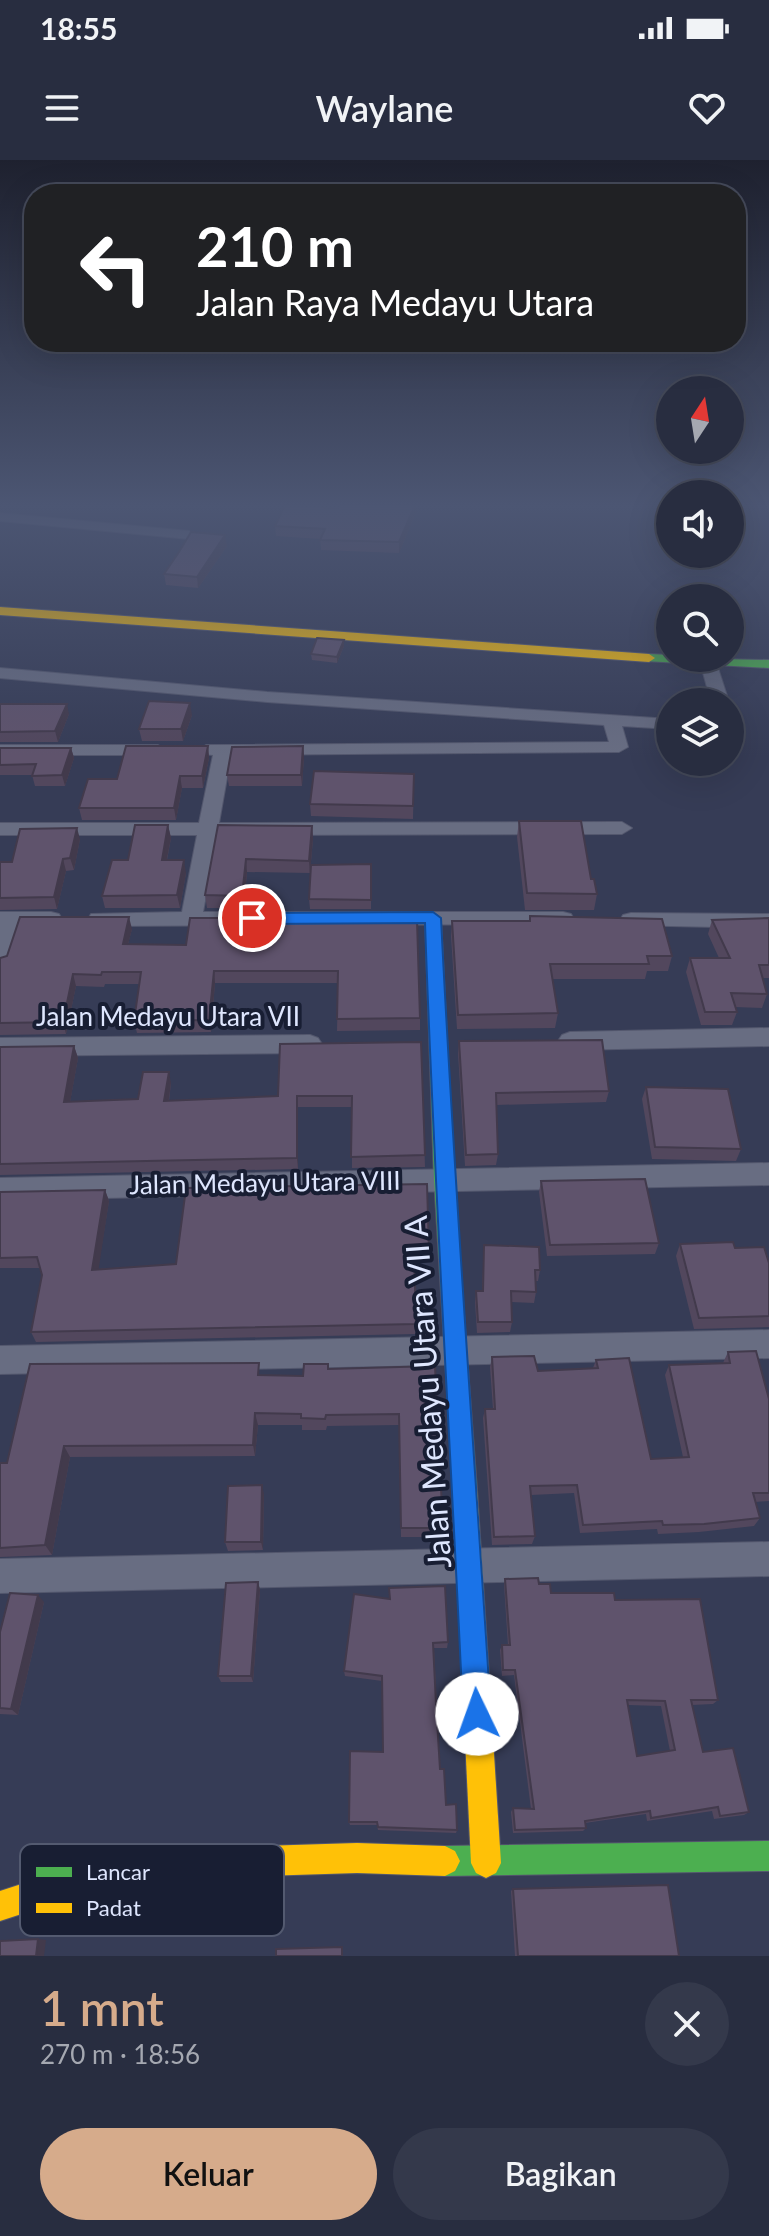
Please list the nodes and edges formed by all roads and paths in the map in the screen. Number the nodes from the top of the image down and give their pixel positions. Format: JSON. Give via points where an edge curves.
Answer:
{"nodes":[{"id":1,"x":0,"y":611,"type":"edge"},
{"id":2,"x":656,"y":659,"type":"edge"},
{"id":3,"x":744,"y":663,"type":"edge"},
{"id":4,"x":769,"y":664,"type":"edge"},
{"id":5,"x":0,"y":673,"type":"edge"},
{"id":6,"x":612,"y":721,"type":"junction"},
{"id":7,"x":656,"y":723,"type":"edge"},
{"id":8,"x":0,"y":750,"type":"edge"},
{"id":9,"x":223,"y":750,"type":"junction"},
{"id":10,"x":208,"y":828,"type":"junction"},
{"id":11,"x":622,"y":828,"type":"dead end"},
{"id":12,"x":0,"y":829,"type":"edge"},
{"id":13,"x":191,"y":918,"type":"junction"},
{"id":14,"x":433,"y":918,"type":"junction"},
{"id":15,"x":7,"y":919,"type":"edge"},
{"id":16,"x":769,"y":921,"type":"edge"},
{"id":17,"x":0,"y":962,"type":"edge"},
{"id":18,"x":769,"y":1037,"type":"edge"},
{"id":19,"x":541,"y":1041,"type":"edge"},
{"id":20,"x":467,"y":1042,"type":"edge"},
{"id":21,"x":429,"y":1043,"type":"junction"},
{"id":22,"x":332,"y":1044,"type":"edge"},
{"id":23,"x":0,"y":1047,"type":"edge"},
{"id":24,"x":769,"y":1174,"type":"edge"},
{"id":25,"x":444,"y":1178,"type":"junction"},
{"id":26,"x":0,"y":1189,"type":"edge"},
{"id":27,"x":769,"y":1344,"type":"edge"},
{"id":28,"x":457,"y":1350,"type":"junction"},
{"id":29,"x":0,"y":1360,"type":"edge"},
{"id":30,"x":769,"y":1559,"type":"edge"},
{"id":31,"x":469,"y":1564,"type":"junction"},
{"id":32,"x":0,"y":1576,"type":"edge"},
{"id":33,"x":769,"y":1856,"type":"edge"},
{"id":34,"x":284,"y":1860,"type":"edge"},
{"id":35,"x":486,"y":1863,"type":"junction"},
{"id":36,"x":20,"y":1899,"type":"edge"},
{"id":37,"x":0,"y":1906,"type":"edge"}],
"edges":[{"from":1,"to":2,"type":"street"},
{"from":3,"to":4,"type":"street"},
{"from":5,"to":6,"type":"street"},
{"from":6,"to":7,"type":"street"},
{"from":6,"to":9,"type":"street","via":[[619,747]]},
{"from":8,"to":9,"type":"street"},
{"from":9,"to":10,"type":"street"},
{"from":10,"to":11,"type":"street"},
{"from":10,"to":12,"type":"street"},
{"from":10,"to":13,"type":"street"},
{"from":13,"to":14,"type":"street"},
{"from":13,"to":15,"type":"street"},
{"from":14,"to":16,"type":"street"},
{"from":14,"to":21,"type":"street","name":"Jalan Medayu Utara VII A"},
{"from":15,"to":17,"type":"street"},
{"from":18,"to":19,"type":"street"},
{"from":20,"to":21,"type":"street"},
{"from":21,"to":25,"type":"street","name":"Jalan Medayu Utara VII A"},
{"from":22,"to":23,"type":"street","name":"Jalan Medayu Utara VII"},
{"from":24,"to":25,"type":"street","name":"Jalan Medayu Utara VIII"},
{"from":25,"to":26,"type":"street","name":"Jalan Medayu Utara VIII"},
{"from":25,"to":28,"type":"street","name":"Jalan Medayu Utara VII A"},
{"from":27,"to":28,"type":"street"},
{"from":28,"to":29,"type":"street"},
{"from":28,"to":31,"type":"street","name":"Jalan Medayu Utara VII A"},
{"from":30,"to":31,"type":"street"},
{"from":31,"to":32,"type":"street"},
{"from":31,"to":35,"type":"street","name":"Jalan Medayu Utara VII A"},
{"from":33,"to":35,"type":"street"},
{"from":34,"to":35,"type":"street"},
{"from":36,"to":37,"type":"street"}]}
